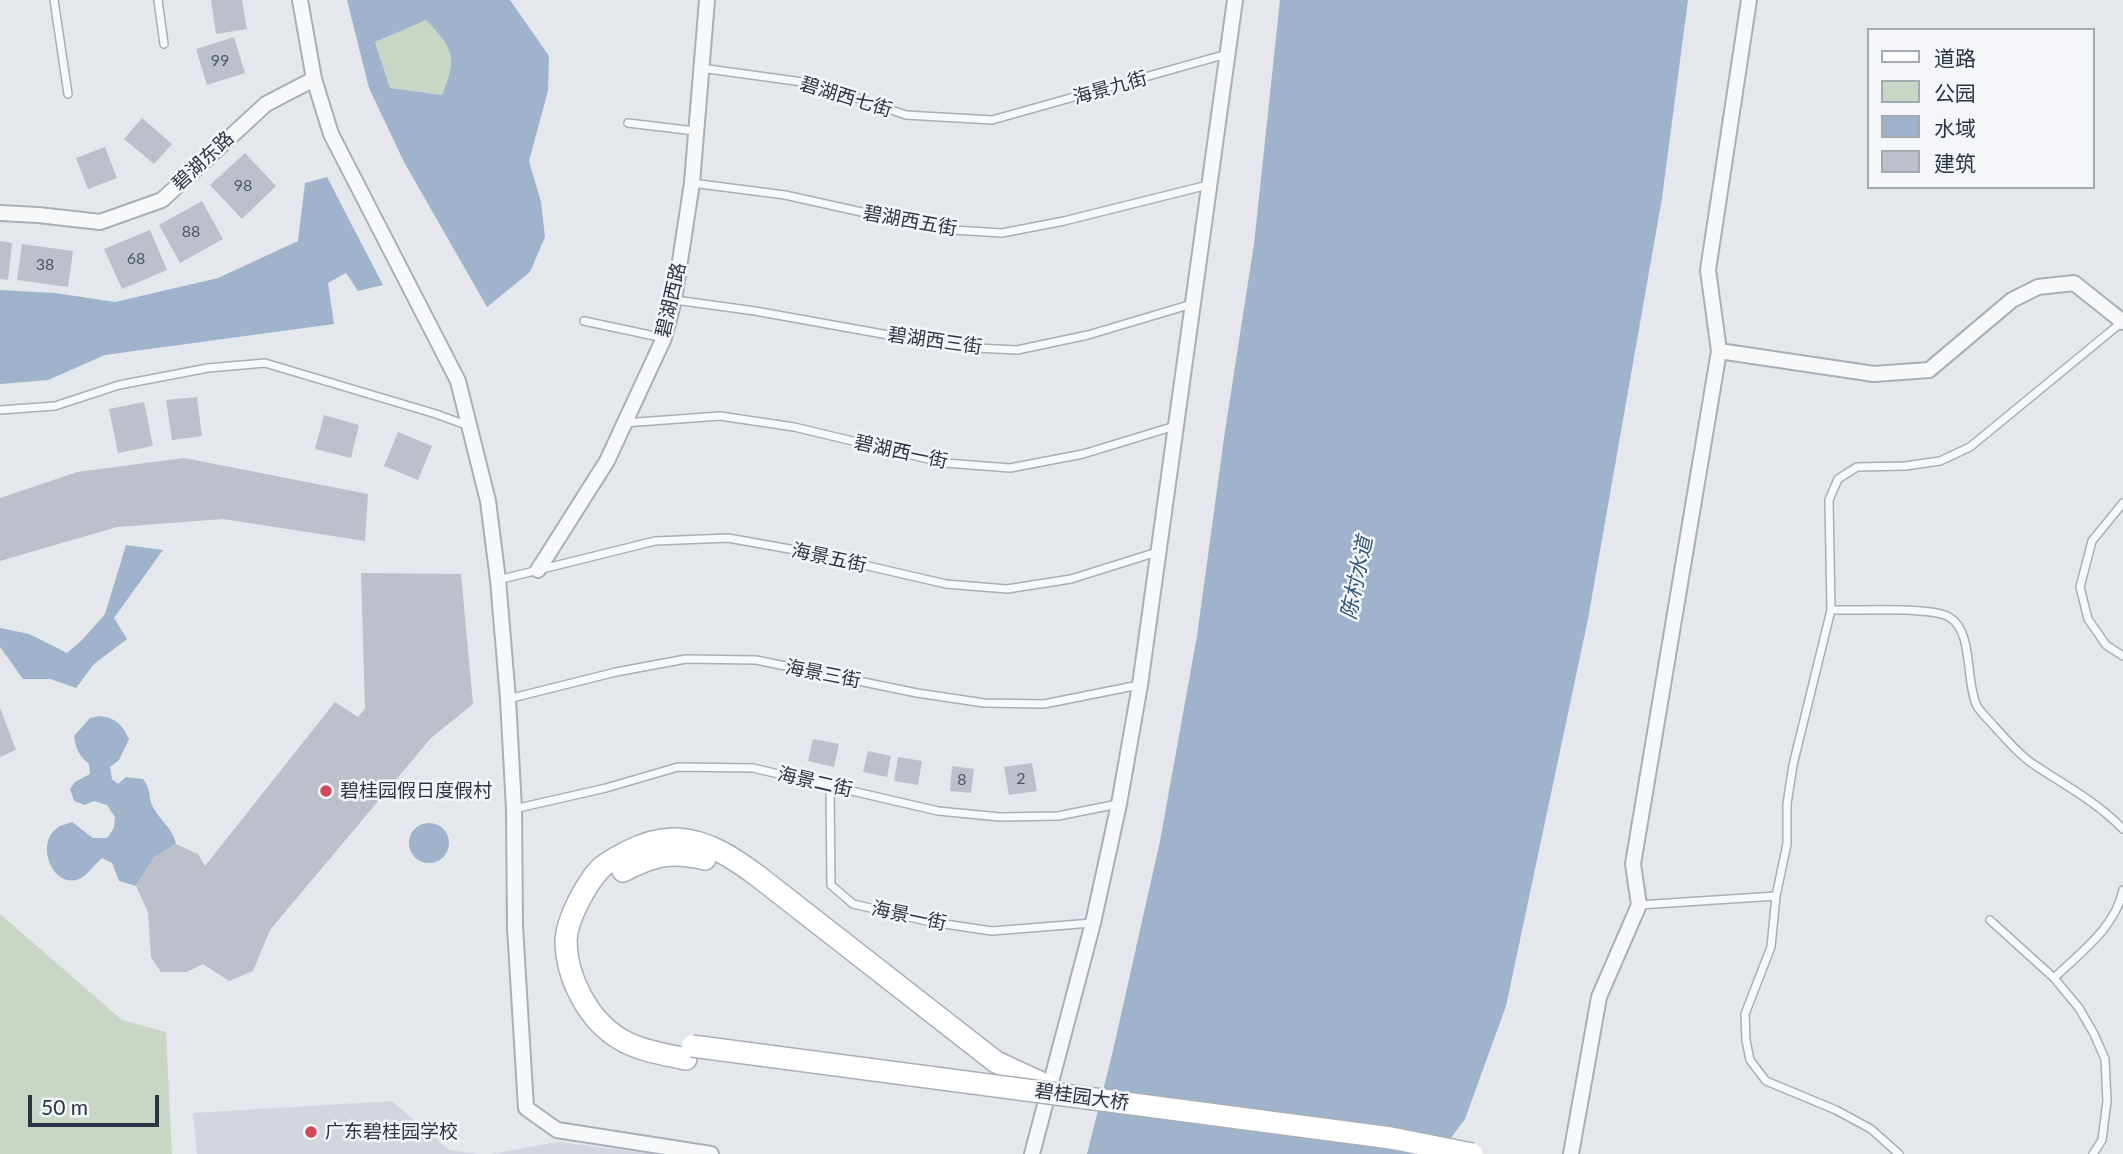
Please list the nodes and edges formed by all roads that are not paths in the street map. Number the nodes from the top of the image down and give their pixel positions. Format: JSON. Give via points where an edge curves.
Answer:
{"nodes":[{"id":1,"x":54,"y":0,"type":"edge"},
{"id":2,"x":158,"y":0,"type":"edge"},
{"id":3,"x":300,"y":0,"type":"edge"},
{"id":4,"x":707,"y":0,"type":"edge"},
{"id":5,"x":1235,"y":0,"type":"edge"},
{"id":6,"x":1749,"y":0,"type":"edge"},
{"id":7,"x":164,"y":44,"type":"dead end"},
{"id":8,"x":1227,"y":54,"type":"junction"},
{"id":9,"x":701,"y":68,"type":"junction"},
{"id":10,"x":314,"y":79,"type":"junction"},
{"id":11,"x":68,"y":94,"type":"dead end"},
{"id":12,"x":992,"y":120,"type":"joint"},
{"id":13,"x":628,"y":123,"type":"dead end"},
{"id":14,"x":695,"y":131,"type":"junction"},
{"id":15,"x":692,"y":183,"type":"junction"},
{"id":16,"x":1209,"y":185,"type":"junction"},
{"id":17,"x":0,"y":213,"type":"edge"},
{"id":18,"x":674,"y":300,"type":"junction"},
{"id":19,"x":1192,"y":304,"type":"junction"},
{"id":20,"x":584,"y":321,"type":"dead end"},
{"id":21,"x":2122,"y":321,"type":"edge"},
{"id":22,"x":664,"y":338,"type":"junction"},
{"id":23,"x":1719,"y":351,"type":"junction"},
{"id":24,"x":0,"y":410,"type":"edge"},
{"id":25,"x":624,"y":423,"type":"junction"},
{"id":26,"x":469,"y":426,"type":"junction"},
{"id":27,"x":1175,"y":426,"type":"junction"},
{"id":28,"x":2123,"y":503,"type":"edge"},
{"id":29,"x":1158,"y":552,"type":"junction"},
{"id":30,"x":538,"y":570,"type":"junction"},
{"id":31,"x":498,"y":580,"type":"junction"},
{"id":32,"x":1831,"y":610,"type":"junction"},
{"id":33,"x":2123,"y":656,"type":"edge"},
{"id":34,"x":1140,"y":685,"type":"junction"},
{"id":35,"x":508,"y":699,"type":"junction"},
{"id":36,"x":830,"y":786,"type":"junction"},
{"id":37,"x":1119,"y":804,"type":"junction"},
{"id":38,"x":514,"y":809,"type":"junction"},
{"id":39,"x":2123,"y":829,"type":"edge"},
{"id":40,"x":2123,"y":890,"type":"edge"},
{"id":41,"x":1776,"y":896,"type":"junction"},
{"id":42,"x":1639,"y":905,"type":"junction"},
{"id":43,"x":1990,"y":920,"type":"dead end"},
{"id":44,"x":1093,"y":923,"type":"junction"},
{"id":45,"x":2054,"y":978,"type":"junction"},
{"id":46,"x":689,"y":1052,"type":"junction"},
{"id":47,"x":1047,"y":1092,"type":"junction"},
{"id":48,"x":711,"y":1154,"type":"edge"},
{"id":49,"x":1032,"y":1154,"type":"edge"},
{"id":50,"x":1419,"y":1154,"type":"edge"},
{"id":51,"x":1472,"y":1154,"type":"edge"},
{"id":52,"x":1571,"y":1154,"type":"edge"},
{"id":53,"x":1899,"y":1154,"type":"edge"},
{"id":54,"x":2093,"y":1154,"type":"edge"}],
"edges":[{"from":1,"to":11,"type":"lane"},
{"from":2,"to":7,"type":"lane"},
{"from":3,"to":10,"type":"street"},
{"from":4,"to":9,"type":"street","name":"碧湖西路"},
{"from":5,"to":8,"type":"street"},
{"from":6,"to":23,"type":"street","via":[[1708,270]]},
{"from":8,"to":12,"type":"lane","name":"海景九街"},
{"from":8,"to":16,"type":"street"},
{"from":9,"to":12,"type":"lane","name":"碧湖西七街","via":[[817,84],[906,115]]},
{"from":9,"to":14,"type":"street","name":"碧湖西路"},
{"from":10,"to":17,"type":"street","name":"碧湖东路","via":[[266,104],[162,200],[100,222]]},
{"from":10,"to":26,"type":"street","via":[[331,134],[457,381]]},
{"from":13,"to":14,"type":"lane"},
{"from":14,"to":15,"type":"street","name":"碧湖西路"},
{"from":15,"to":16,"type":"lane","name":"碧湖西五街","via":[[785,195],[938,229],[1002,233]]},
{"from":15,"to":18,"type":"street","name":"碧湖西路"},
{"from":16,"to":19,"type":"street"},
{"from":18,"to":19,"type":"lane","name":"碧湖西三街","via":[[955,347],[1017,350],[1088,335]]},
{"from":18,"to":22,"type":"street","name":"碧湖西路"},
{"from":19,"to":27,"type":"street"},
{"from":20,"to":22,"type":"lane"},
{"from":21,"to":23,"type":"street","via":[[2074,283],[2038,287],[2012,300],[1929,370],[1874,374]]},
{"from":21,"to":32,"type":"lane","via":[[1970,447],[1940,461],[1857,467],[1838,479],[1829,500]]},
{"from":22,"to":25,"type":"street","name":"碧湖西路"},
{"from":23,"to":42,"type":"street","via":[[1633,864]]},
{"from":24,"to":26,"type":"lane","via":[[55,406],[119,385],[208,368],[265,363]]},
{"from":25,"to":27,"type":"lane","name":"碧湖西一街","via":[[720,416],[794,427],[945,463],[1010,468],[1083,454]]},
{"from":25,"to":30,"type":"street","name":"碧湖西路","via":[[607,461]]},
{"from":26,"to":31,"type":"street","via":[[488,501]]},
{"from":27,"to":29,"type":"street"},
{"from":28,"to":33,"type":"lane","via":[[2092,541],[2080,587],[2088,619],[2106,645]]},
{"from":29,"to":30,"type":"lane","name":"海景五街","via":[[1071,579],[1007,589],[946,584],[728,538],[654,541]]},
{"from":29,"to":34,"type":"street"},
{"from":30,"to":31,"type":"lane","name":"海景五街"},
{"from":31,"to":35,"type":"street"},
{"from":32,"to":39,"type":"lane","via":[[1925,611],[1949,617],[1967,647],[1977,706],[2031,762],[2075,789]]},
{"from":32,"to":41,"type":"lane","via":[[1793,765],[1787,844]]},
{"from":34,"to":35,"type":"lane","name":"海景三街","via":[[1044,704],[984,703],[756,660],[686,659]]},
{"from":34,"to":37,"type":"street"},
{"from":35,"to":38,"type":"street"},
{"from":36,"to":37,"type":"lane","name":"海景二街","via":[[938,811],[1000,817],[1058,816]]},
{"from":36,"to":38,"type":"lane","name":"海景二街","via":[[752,768],[678,767]]},
{"from":36,"to":44,"type":"lane","name":"海景一街","via":[[831,885],[853,904],[992,931]]},
{"from":37,"to":44,"type":"street"},
{"from":38,"to":48,"type":"street","via":[[515,927],[526,1108],[557,1130]]},
{"from":40,"to":45,"type":"lane","via":[[2120,906],[2101,934]]},
{"from":41,"to":42,"type":"lane"},
{"from":41,"to":53,"type":"lane","via":[[1771,947],[1745,1014],[1750,1060],[1766,1081],[1871,1129]]},
{"from":42,"to":52,"type":"street","via":[[1599,997]]},
{"from":43,"to":45,"type":"lane"},
{"from":44,"to":47,"type":"street"},
{"from":45,"to":54,"type":"lane","via":[[2079,1008],[2105,1059],[2107,1101],[2102,1140]]},
{"from":46,"to":47,"type":"main road","via":[[632,1032],[610,1016],[592,991],[582,963],[580,938],[587,910],[604,884],[648,858],[682,854],[720,863],[1000,1077]]},
{"from":46,"to":50,"type":"main road","name":"碧桂园大桥"},
{"from":46,"to":51,"type":"main road","name":"碧桂园大桥","bridge":true,"via":[[1391,1138]]},
{"from":47,"to":49,"type":"street"}]}
